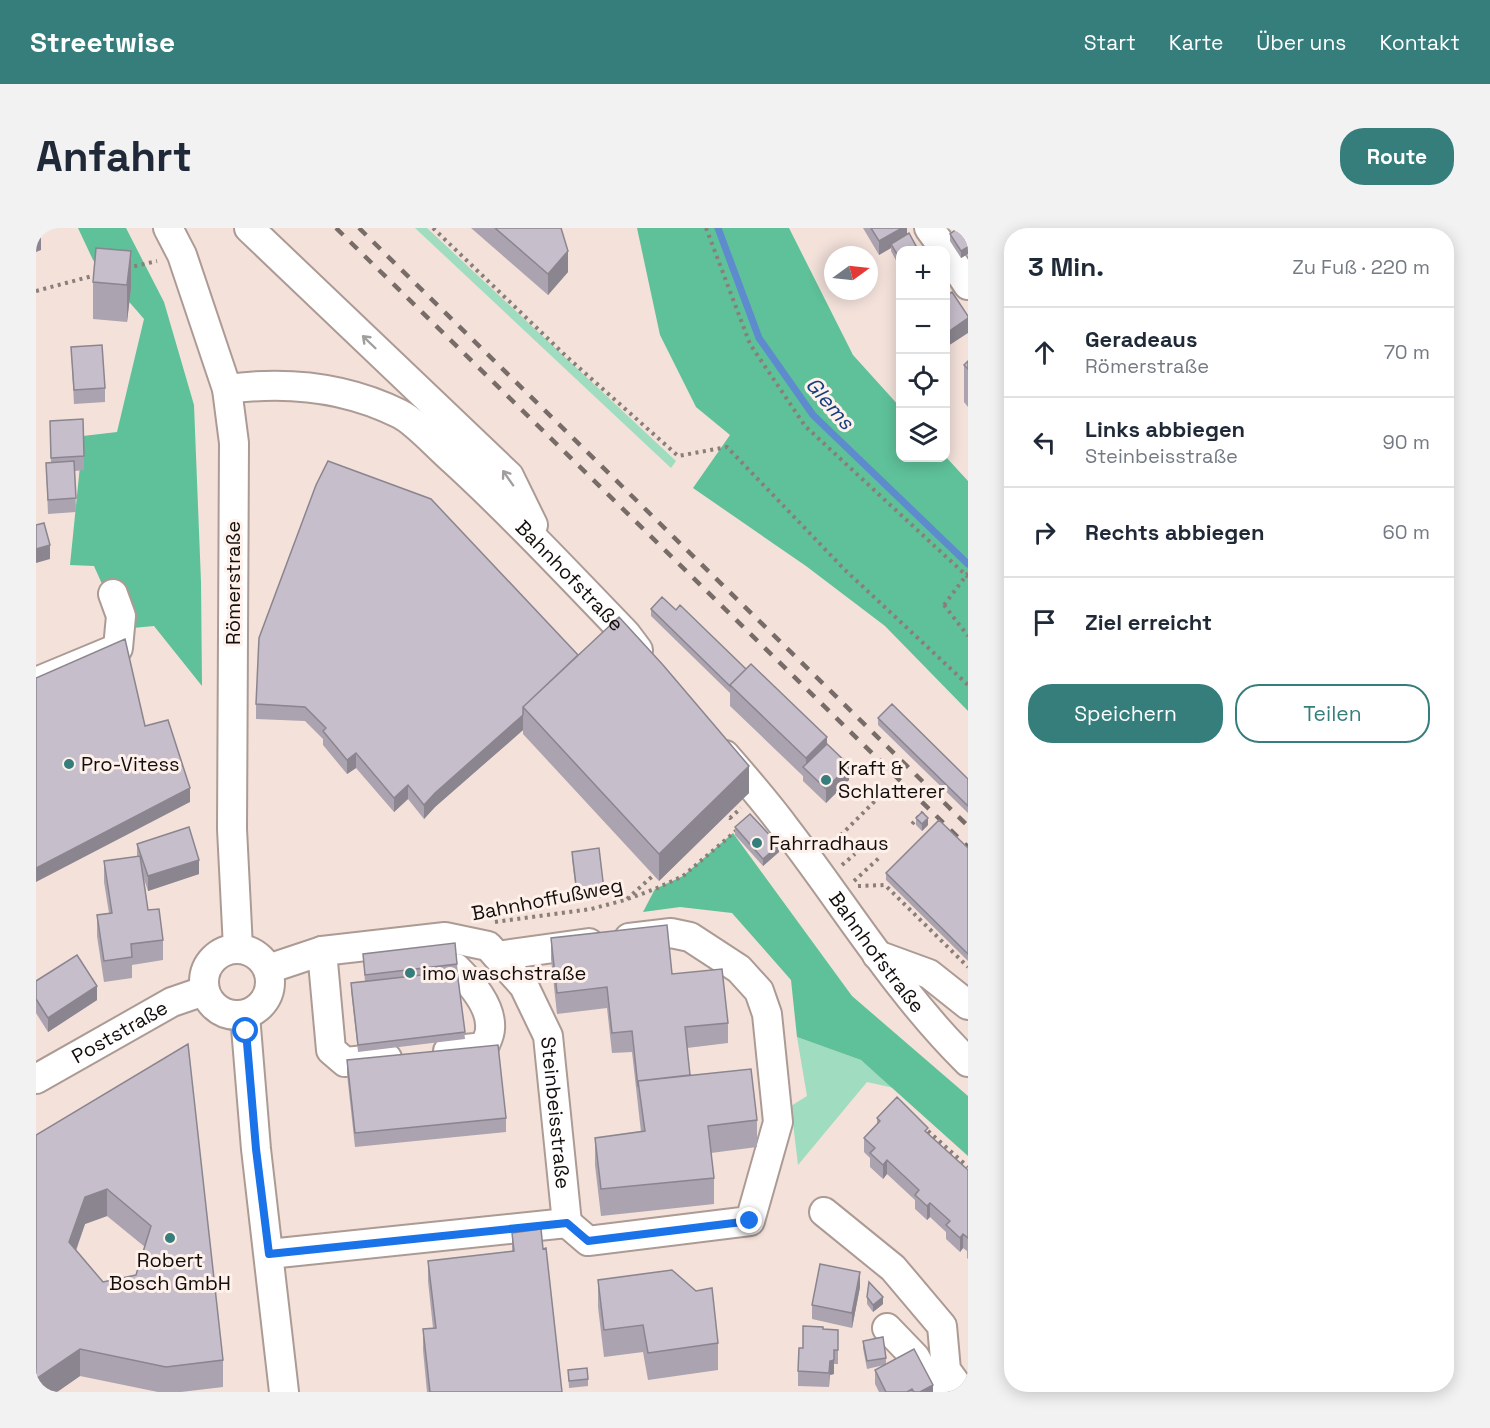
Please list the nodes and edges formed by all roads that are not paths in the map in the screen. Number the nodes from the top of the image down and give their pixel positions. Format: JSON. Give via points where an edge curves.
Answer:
{"nodes":[{"id":1,"x":168,"y":228,"type":"edge"},
{"id":2,"x":249,"y":228,"type":"edge"},
{"id":3,"x":929,"y":228,"type":"edge"},
{"id":4,"x":942,"y":246,"type":"edge"},
{"id":5,"x":950,"y":258,"type":"edge"},
{"id":6,"x":968,"y":285,"type":"edge"},
{"id":7,"x":227,"y":389,"type":"junction"},
{"id":8,"x":544,"y":548,"type":"junction"},
{"id":9,"x":113,"y":594,"type":"dead end"},
{"id":10,"x":655,"y":671,"type":"edge"},
{"id":11,"x":36,"y":682,"type":"edge"},
{"id":12,"x":706,"y":734,"type":"edge"},
{"id":13,"x":238,"y":948,"type":"junction"},
{"id":14,"x":322,"y":951,"type":"junction"},
{"id":15,"x":875,"y":954,"type":"junction"},
{"id":16,"x":496,"y":956,"type":"junction"},
{"id":17,"x":456,"y":968,"type":"edge"},
{"id":18,"x":267,"y":969,"type":"junction"},
{"id":19,"x":204,"y":991,"type":"junction"},
{"id":20,"x":968,"y":1005,"type":"edge"},
{"id":21,"x":245,"y":1015,"type":"junction"},
{"id":22,"x":968,"y":1062,"type":"edge"},
{"id":23,"x":37,"y":1076,"type":"edge"},
{"id":24,"x":824,"y":1212,"type":"dead end"},
{"id":25,"x":567,"y":1223,"type":"junction"},
{"id":26,"x":269,"y":1254,"type":"junction"},
{"id":27,"x":887,"y":1328,"type":"dead end"},
{"id":28,"x":284,"y":1392,"type":"edge"},
{"id":29,"x":934,"y":1392,"type":"edge"},
{"id":30,"x":962,"y":1392,"type":"edge"}],
"edges":[{"from":1,"to":7,"type":"street","name":"Römerstraße","via":[[182,255]]},
{"from":8,"to":2,"type":"street","one_way":true,"via":[[509,476]]},
{"from":3,"to":4,"type":"street"},
{"from":5,"to":6,"type":"street"},
{"from":7,"to":8,"type":"street","name":"Bahnhofstraße","via":[[277,385],[338,392],[404,416]]},
{"from":7,"to":13,"type":"street","name":"Römerstraße","via":[[234,443],[232,829]]},
{"from":8,"to":10,"type":"street","name":"Bahnhofstraße","via":[[626,634]]},
{"from":9,"to":11,"type":"street","via":[[121,616],[118,648]]},
{"from":12,"to":15,"type":"street","name":"Bahnhofstraße","via":[[786,828]]},
{"from":13,"to":18,"type":"street","via":[[256,954]]},
{"from":13,"to":19,"type":"street","via":[[210,961],[205,970]]},
{"from":14,"to":16,"type":"street","name":"Steinbeisstraße","via":[[445,938],[488,946]]},
{"from":14,"to":17,"type":"street","via":[[332,1050],[345,1062],[484,1047],[490,1029],[484,1002]]},
{"from":14,"to":18,"type":"street","name":"Steinbeisstraße"},
{"from":15,"to":20,"type":"street","via":[[929,974]]},
{"from":15,"to":22,"type":"street","name":"Bahnhofstraße"},
{"from":16,"to":25,"type":"street","name":"Steinbeisstraße","via":[[524,986],[548,1036]]},
{"from":16,"to":25,"type":"street","via":[[671,933],[690,937],[739,969],[759,991],[767,1014],[778,1122],[750,1221],[588,1241]]},
{"from":18,"to":21,"type":"street","via":[[269,991],[264,1002]]},
{"from":19,"to":21,"type":"street","via":[[216,1008],[234,1016]]},
{"from":19,"to":23,"type":"street","name":"Poststraße","via":[[172,1002]]},
{"from":21,"to":26,"type":"street"},
{"from":24,"to":30,"type":"street","via":[[894,1268],[942,1326],[946,1370]]},
{"from":25,"to":26,"type":"street","via":[[393,1248]]},
{"from":26,"to":28,"type":"street"},
{"from":27,"to":29,"type":"street","via":[[915,1357]]}]}
